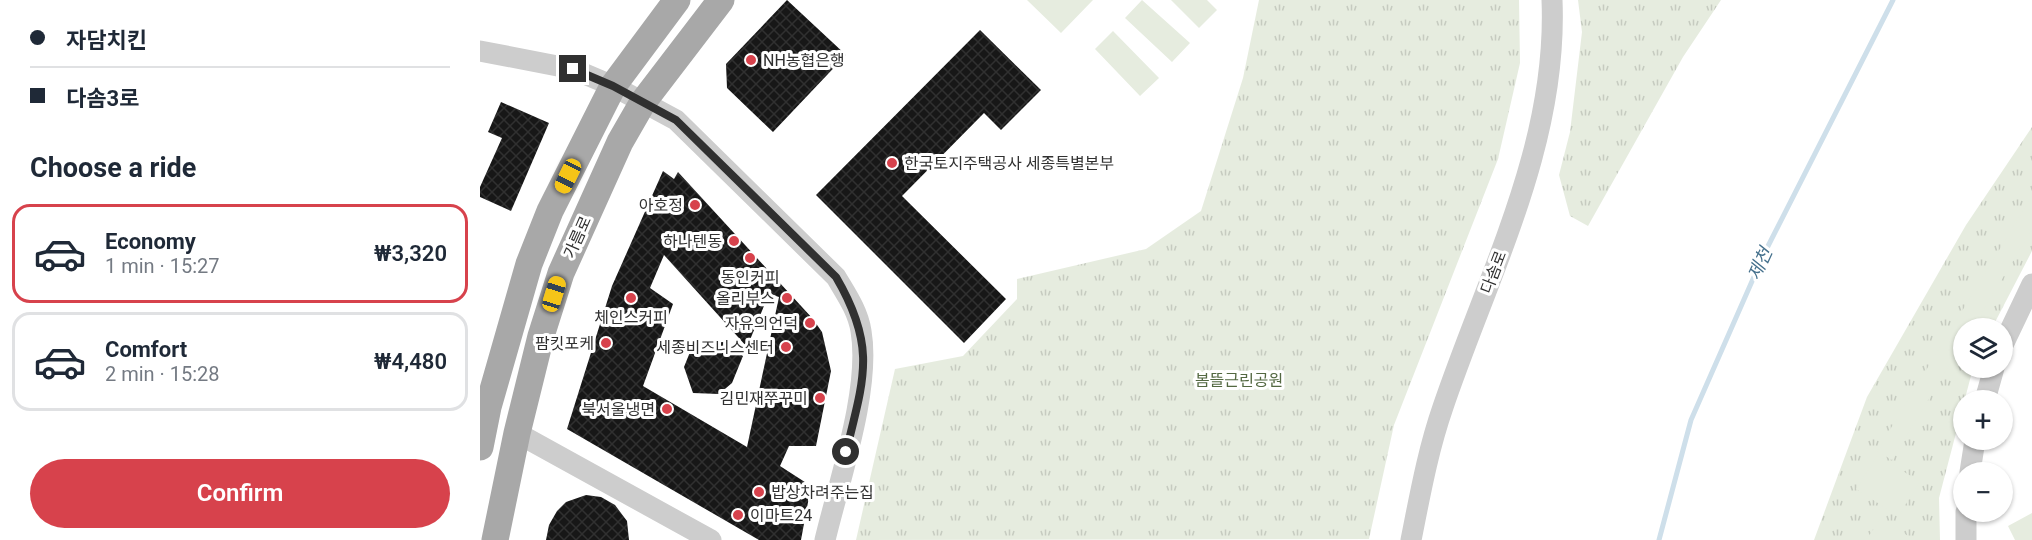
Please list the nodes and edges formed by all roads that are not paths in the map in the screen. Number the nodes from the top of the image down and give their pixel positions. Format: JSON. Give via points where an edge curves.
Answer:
{"nodes":[{"id":1,"x":677,"y":0,"type":"edge"},
{"id":2,"x":722,"y":0,"type":"edge"},
{"id":3,"x":1552,"y":0,"type":"edge"},
{"id":4,"x":480,"y":51,"type":"edge"},
{"id":5,"x":613,"y":86,"type":"junction"},
{"id":6,"x":643,"y":102,"type":"junction"},
{"id":7,"x":2032,"y":284,"type":"edge"},
{"id":8,"x":2013,"y":324,"type":"edge"},
{"id":9,"x":484,"y":405,"type":"edge"},
{"id":10,"x":517,"y":433,"type":"junction"},
{"id":11,"x":480,"y":447,"type":"edge"},
{"id":12,"x":1966,"y":522,"type":"edge"},
{"id":13,"x":495,"y":540,"type":"edge"},
{"id":14,"x":711,"y":540,"type":"edge"},
{"id":15,"x":825,"y":540,"type":"edge"},
{"id":16,"x":1411,"y":540,"type":"edge"},
{"id":17,"x":1966,"y":540,"type":"edge"}],
"edges":[{"from":1,"to":5,"type":"main road","name":"가름로"},
{"from":2,"to":6,"type":"main road","name":"가름로"},
{"from":3,"to":16,"type":"street","name":"다솜로","via":[[1549,85],[1526,184],[1442,409]]},
{"from":4,"to":5,"type":"street","via":[[573,69]]},
{"from":5,"to":6,"type":"street"},
{"from":5,"to":9,"type":"main road","name":"가름로","via":[[550,211]]},
{"from":6,"to":10,"type":"main road","name":"가름로","via":[[620,142],[561,273]]},
{"from":6,"to":15,"type":"street","via":[[676,120],[758,199],[836,277],[854,308],[861,329],[863,379]]},
{"from":7,"to":8,"type":"street"},
{"from":9,"to":11,"type":"main road","name":"가름로"},
{"from":10,"to":13,"type":"main road","name":"가름로"},
{"from":10,"to":14,"type":"street"},
{"from":12,"to":17,"type":"street"}]}
